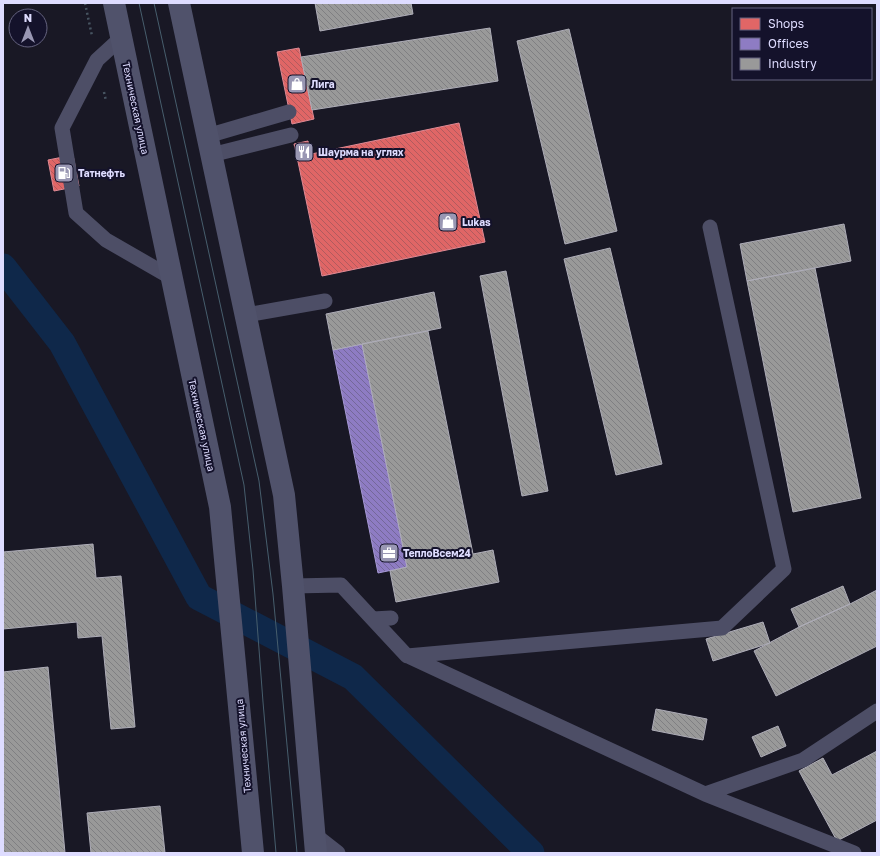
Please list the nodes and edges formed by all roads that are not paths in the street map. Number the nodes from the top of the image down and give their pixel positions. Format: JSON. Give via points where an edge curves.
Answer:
{"nodes":[{"id":1,"x":114,"y":3,"type":"edge"},
{"id":2,"x":179,"y":3,"type":"edge"},
{"id":3,"x":121,"y":38,"type":"junction"},
{"id":4,"x":289,"y":112,"type":"dead end"},
{"id":5,"x":290,"y":135,"type":"dead end"},
{"id":6,"x":209,"y":145,"type":"junction"},
{"id":7,"x":710,"y":227,"type":"dead end"},
{"id":8,"x":172,"y":278,"type":"junction"},
{"id":9,"x":324,"y":301,"type":"dead end"},
{"id":10,"x":246,"y":315,"type":"junction"},
{"id":11,"x":294,"y":596,"type":"junction"},
{"id":12,"x":391,"y":618,"type":"dead end"},
{"id":13,"x":373,"y":620,"type":"junction"},
{"id":14,"x":407,"y":656,"type":"junction"},
{"id":15,"x":877,"y":711,"type":"edge"},
{"id":16,"x":705,"y":794,"type":"junction"},
{"id":17,"x":316,"y":844,"type":"edge"},
{"id":18,"x":253,"y":853,"type":"edge"},
{"id":19,"x":338,"y":853,"type":"edge"},
{"id":20,"x":854,"y":853,"type":"edge"}],
"edges":[{"from":1,"to":3,"type":"main road","name":"Техническая улица"},
{"from":2,"to":6,"type":"main road"},
{"from":3,"to":8,"type":"main road","name":"Техническая улица"},
{"from":3,"to":8,"type":"lane","via":[[97,60],[62,128],[76,213],[106,240]]},
{"from":4,"to":6,"type":"lane"},
{"from":5,"to":6,"type":"lane"},
{"from":6,"to":10,"type":"main road"},
{"from":7,"to":14,"type":"lane","via":[[784,569],[722,628]]},
{"from":8,"to":18,"type":"main road","name":"Техническая улица","via":[[220,507]]},
{"from":9,"to":10,"type":"lane"},
{"from":10,"to":11,"type":"main road","via":[[284,495]]},
{"from":11,"to":13,"type":"lane","via":[[341,585]]},
{"from":11,"to":17,"type":"main road"},
{"from":12,"to":13,"type":"lane"},
{"from":13,"to":14,"type":"lane"},
{"from":14,"to":16,"type":"lane"},
{"from":15,"to":16,"type":"lane","via":[[802,760]]},
{"from":16,"to":20,"type":"lane"},
{"from":17,"to":19,"type":"lane"}]}
